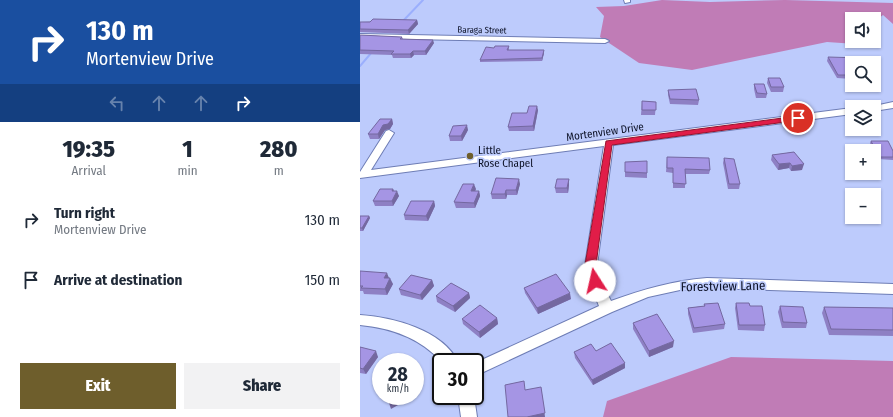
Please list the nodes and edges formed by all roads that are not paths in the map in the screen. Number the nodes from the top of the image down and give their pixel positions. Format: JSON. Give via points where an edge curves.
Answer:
{"nodes":[{"id":1,"x":360,"y":36,"type":"edge"},
{"id":2,"x":604,"y":41,"type":"dead end"},
{"id":3,"x":893,"y":106,"type":"edge"},
{"id":4,"x":881,"y":107,"type":"edge"},
{"id":5,"x":845,"y":112,"type":"edge"},
{"id":6,"x":389,"y":133,"type":"dead end"},
{"id":7,"x":608,"y":143,"type":"junction"},
{"id":8,"x":362,"y":174,"type":"edge"},
{"id":9,"x":893,"y":289,"type":"edge"},
{"id":10,"x":607,"y":308,"type":"junction"},
{"id":11,"x":360,"y":320,"type":"edge"},
{"id":12,"x":442,"y":353,"type":"edge"},
{"id":13,"x":484,"y":366,"type":"edge"},
{"id":14,"x":467,"y":405,"type":"edge"},
{"id":15,"x":469,"y":417,"type":"edge"}],
"edges":[{"from":1,"to":2,"type":"street","name":"Baraga Street"},
{"from":3,"to":4,"type":"street"},
{"from":5,"to":7,"type":"street","name":"Mortenview Drive"},
{"from":6,"to":8,"type":"street"},
{"from":7,"to":8,"type":"street","name":"Mortenview Drive"},
{"from":7,"to":10,"type":"street","via":[[591,265]]},
{"from":9,"to":10,"type":"street","name":"Forestview Lane","via":[[707,283],[680,285],[646,293]]},
{"from":10,"to":13,"type":"street","name":"Forestview Lane"},
{"from":11,"to":12,"type":"street","via":[[405,328],[427,339]]},
{"from":14,"to":15,"type":"street"}]}
